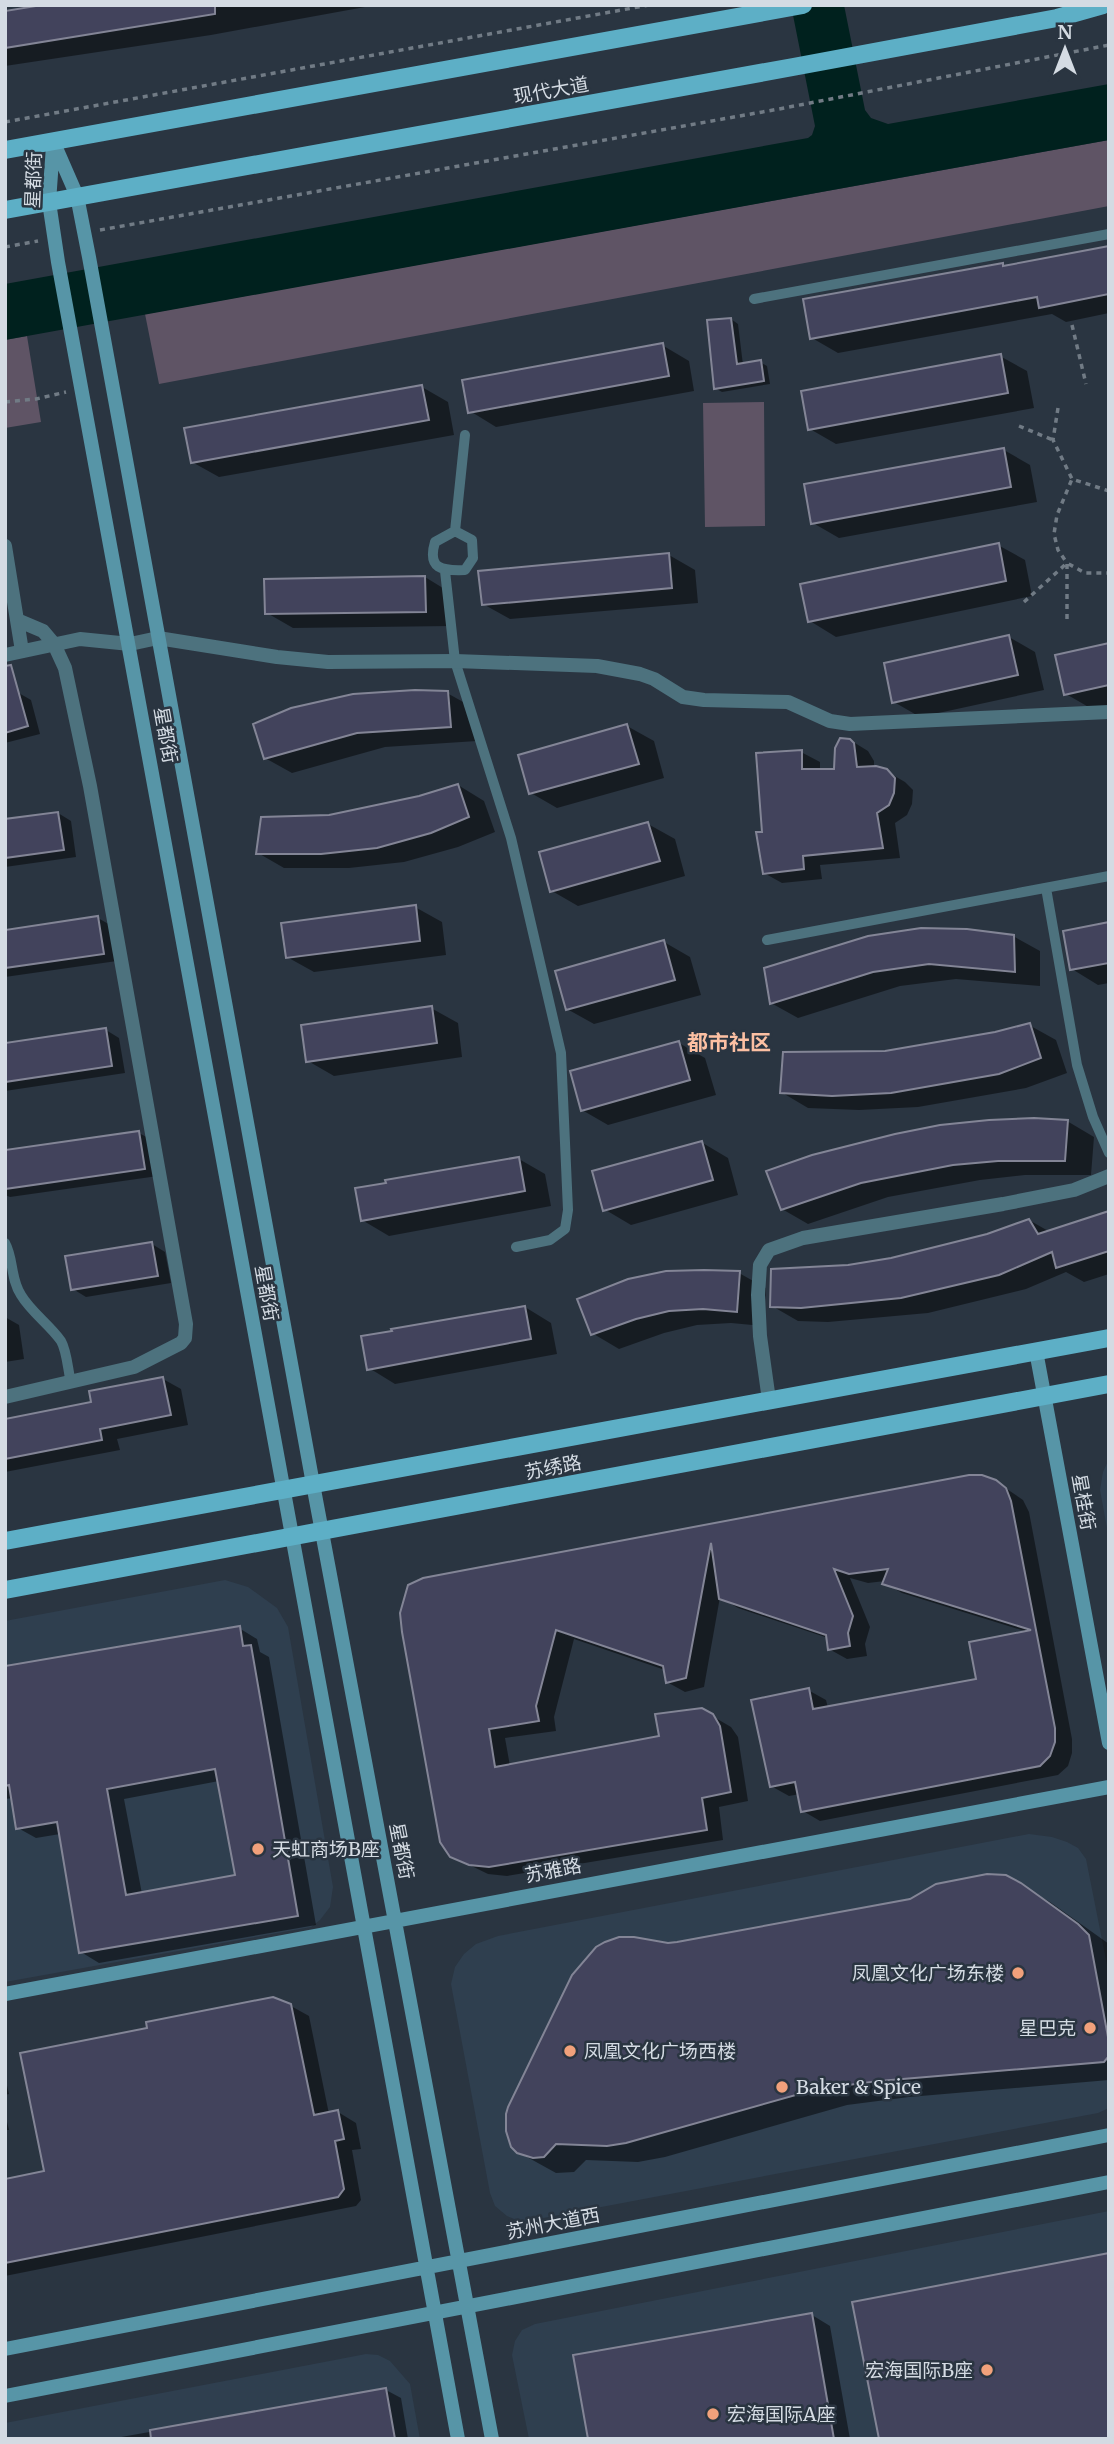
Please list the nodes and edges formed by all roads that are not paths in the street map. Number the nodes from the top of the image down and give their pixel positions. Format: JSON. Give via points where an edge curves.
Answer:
{"nodes":[{"id":1,"x":803,"y":5,"type":"edge"},
{"id":2,"x":1103,"y":5,"type":"edge"},
{"id":3,"x":53,"y":141,"type":"junction"},
{"id":4,"x":5,"y":150,"type":"edge"},
{"id":5,"x":77,"y":197,"type":"junction"},
{"id":6,"x":49,"y":202,"type":"junction"},
{"id":7,"x":5,"y":210,"type":"edge"},
{"id":8,"x":1109,"y":233,"type":"edge"},
{"id":9,"x":754,"y":299,"type":"dead end"},
{"id":10,"x":465,"y":435,"type":"dead end"},
{"id":11,"x":455,"y":531,"type":"junction"},
{"id":12,"x":5,"y":546,"type":"edge"},
{"id":13,"x":445,"y":571,"type":"junction"},
{"id":14,"x":17,"y":620,"type":"junction"},
{"id":15,"x":158,"y":638,"type":"junction"},
{"id":16,"x":54,"y":644,"type":"junction"},
{"id":17,"x":130,"y":644,"type":"junction"},
{"id":18,"x":22,"y":650,"type":"junction"},
{"id":19,"x":5,"y":655,"type":"edge"},
{"id":20,"x":455,"y":661,"type":"junction"},
{"id":21,"x":1109,"y":712,"type":"edge"},
{"id":22,"x":1109,"y":876,"type":"edge"},
{"id":23,"x":1046,"y":888,"type":"junction"},
{"id":24,"x":767,"y":940,"type":"dead end"},
{"id":25,"x":1109,"y":1153,"type":"edge"},
{"id":26,"x":1109,"y":1176,"type":"edge"},
{"id":27,"x":5,"y":1243,"type":"edge"},
{"id":28,"x":516,"y":1247,"type":"dead end"},
{"id":29,"x":1109,"y":1338,"type":"edge"},
{"id":30,"x":1036,"y":1351,"type":"junction"},
{"id":31,"x":71,"y":1383,"type":"junction"},
{"id":32,"x":1109,"y":1384,"type":"edge"},
{"id":33,"x":1044,"y":1396,"type":"junction"},
{"id":34,"x":5,"y":1397,"type":"edge"},
{"id":35,"x":769,"y":1400,"type":"junction"},
{"id":36,"x":313,"y":1484,"type":"junction"},
{"id":37,"x":283,"y":1490,"type":"junction"},
{"id":38,"x":323,"y":1532,"type":"junction"},
{"id":39,"x":292,"y":1537,"type":"junction"},
{"id":40,"x":5,"y":1541,"type":"edge"},
{"id":41,"x":5,"y":1590,"type":"edge"},
{"id":42,"x":1109,"y":1743,"type":"edge"},
{"id":43,"x":1109,"y":1787,"type":"edge"},
{"id":44,"x":396,"y":1919,"type":"junction"},
{"id":45,"x":365,"y":1925,"type":"junction"},
{"id":46,"x":5,"y":1994,"type":"edge"},
{"id":47,"x":1109,"y":2135,"type":"edge"},
{"id":48,"x":1109,"y":2182,"type":"edge"},
{"id":49,"x":459,"y":2261,"type":"junction"},
{"id":50,"x":428,"y":2267,"type":"junction"},
{"id":51,"x":467,"y":2306,"type":"junction"},
{"id":52,"x":436,"y":2312,"type":"junction"},
{"id":53,"x":5,"y":2349,"type":"edge"},
{"id":54,"x":5,"y":2396,"type":"edge"},
{"id":55,"x":458,"y":2439,"type":"edge"},
{"id":56,"x":492,"y":2439,"type":"edge"}],
"edges":[{"from":1,"to":3,"type":"main road","name":"现代大道"},
{"from":2,"to":5,"type":"main road","name":"现代大道","via":[[1057,18]]},
{"from":3,"to":4,"type":"main road","name":"现代大道"},
{"from":3,"to":5,"type":"main road","name":"星都街"},
{"from":3,"to":6,"type":"main road","name":"星都街"},
{"from":5,"to":6,"type":"main road","name":"现代大道"},
{"from":5,"to":15,"type":"main road","name":"星都街"},
{"from":6,"to":7,"type":"main road","name":"现代大道"},
{"from":6,"to":17,"type":"main road","name":"星都街"},
{"from":8,"to":9,"type":"lane"},
{"from":10,"to":11,"type":"lane"},
{"from":11,"to":13,"type":"lane","via":[[435,542],[435,564]]},
{"from":11,"to":13,"type":"lane","via":[[472,540],[474,558],[464,570]]},
{"from":12,"to":14,"type":"street"},
{"from":13,"to":20,"type":"lane"},
{"from":14,"to":16,"type":"street","via":[[43,631]]},
{"from":14,"to":18,"type":"street"},
{"from":15,"to":17,"type":"street"},
{"from":15,"to":20,"type":"street","via":[[328,662]]},
{"from":15,"to":36,"type":"main road","name":"星都街"},
{"from":16,"to":17,"type":"street","via":[[80,639]]},
{"from":16,"to":18,"type":"street"},
{"from":16,"to":31,"type":"street","via":[[65,668],[90,786],[186,1324],[185,1338],[163,1354],[134,1367]]},
{"from":17,"to":37,"type":"main road","name":"星都街"},
{"from":18,"to":19,"type":"street"},
{"from":20,"to":21,"type":"street","via":[[621,669],[654,679],[683,697],[788,702],[830,721],[850,724]]},
{"from":20,"to":28,"type":"lane","via":[[511,838],[561,1053],[565,1229],[550,1240]]},
{"from":22,"to":23,"type":"lane"},
{"from":23,"to":24,"type":"lane"},
{"from":23,"to":25,"type":"lane","via":[[1077,1065]]},
{"from":26,"to":35,"type":"street","via":[[1074,1190],[803,1238],[769,1250],[760,1265],[758,1295]]},
{"from":27,"to":31,"type":"lane","via":[[20,1294],[61,1342]]},
{"from":29,"to":30,"type":"main road","name":"苏绣路"},
{"from":30,"to":33,"type":"main road","name":"星桂街"},
{"from":30,"to":35,"type":"main road","name":"苏绣路"},
{"from":31,"to":34,"type":"street"},
{"from":32,"to":33,"type":"main road","name":"苏绣路"},
{"from":33,"to":38,"type":"main road","name":"苏绣路"},
{"from":33,"to":42,"type":"main road","name":"星桂街"},
{"from":35,"to":36,"type":"main road","name":"苏绣路"},
{"from":36,"to":37,"type":"main road","name":"苏绣路"},
{"from":36,"to":38,"type":"main road","name":"星都街"},
{"from":37,"to":39,"type":"main road","name":"星都街"},
{"from":37,"to":40,"type":"main road","name":"苏绣路"},
{"from":38,"to":39,"type":"main road","name":"苏绣路"},
{"from":38,"to":44,"type":"main road","name":"星都街"},
{"from":39,"to":41,"type":"main road","name":"苏绣路"},
{"from":39,"to":45,"type":"main road","name":"星都街"},
{"from":43,"to":44,"type":"main road","name":"苏雅路"},
{"from":44,"to":45,"type":"main road","name":"苏雅路"},
{"from":44,"to":49,"type":"main road","name":"星都街"},
{"from":45,"to":46,"type":"main road","name":"苏雅路"},
{"from":45,"to":50,"type":"main road","name":"星都街"},
{"from":47,"to":49,"type":"main road","name":"苏州大道西"},
{"from":48,"to":51,"type":"main road"},
{"from":49,"to":50,"type":"main road","name":"苏州大道西"},
{"from":49,"to":51,"type":"main road","name":"星都街"},
{"from":50,"to":52,"type":"main road","name":"星都街"},
{"from":50,"to":53,"type":"main road","name":"苏州大道西"},
{"from":51,"to":52,"type":"main road"},
{"from":51,"to":56,"type":"main road","name":"星都街"},
{"from":52,"to":54,"type":"main road"},
{"from":52,"to":55,"type":"main road","name":"星都街"}]}
